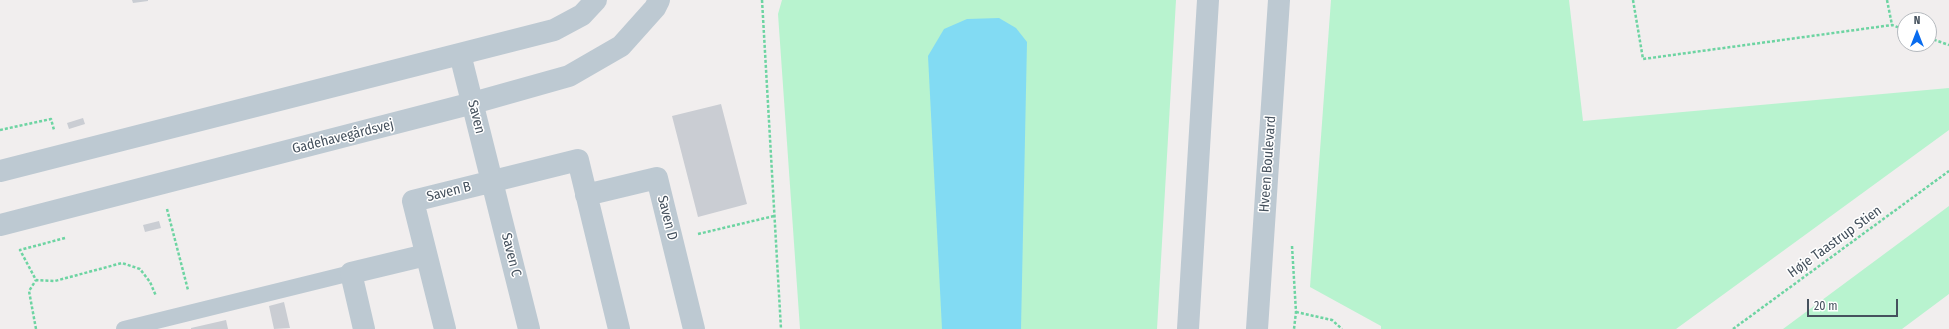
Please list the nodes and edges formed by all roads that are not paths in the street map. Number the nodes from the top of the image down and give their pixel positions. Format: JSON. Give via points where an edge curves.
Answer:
{"nodes":[{"id":1,"x":596,"y":0,"type":"edge"},
{"id":2,"x":659,"y":0,"type":"edge"},
{"id":3,"x":1208,"y":0,"type":"edge"},
{"id":4,"x":1279,"y":0,"type":"edge"},
{"id":5,"x":460,"y":54,"type":"junction"},
{"id":6,"x":472,"y":103,"type":"junction"},
{"id":7,"x":0,"y":171,"type":"edge"},
{"id":8,"x":492,"y":181,"type":"junction"},
{"id":9,"x":586,"y":195,"type":"junction"},
{"id":10,"x":0,"y":225,"type":"edge"},
{"id":11,"x":426,"y":254,"type":"junction"},
{"id":12,"x":351,"y":273,"type":"junction"},
{"id":13,"x":124,"y":329,"type":"edge"},
{"id":14,"x":364,"y":329,"type":"edge"},
{"id":15,"x":445,"y":329,"type":"edge"},
{"id":16,"x":530,"y":329,"type":"edge"},
{"id":17,"x":620,"y":329,"type":"edge"},
{"id":18,"x":694,"y":329,"type":"edge"},
{"id":19,"x":1188,"y":329,"type":"edge"},
{"id":20,"x":1256,"y":329,"type":"edge"}],
"edges":[{"from":1,"to":5,"type":"street","via":[[582,14],[554,30]]},
{"from":2,"to":6,"type":"street","name":"Gadehavegårdsvej","via":[[655,8],[621,46],[569,76]]},
{"from":3,"to":19,"type":"street"},
{"from":4,"to":20,"type":"street","name":"Hveen Boulevard"},
{"from":5,"to":6,"type":"street","name":"Saven"},
{"from":5,"to":7,"type":"street"},
{"from":6,"to":8,"type":"street","name":"Saven"},
{"from":6,"to":10,"type":"street","name":"Gadehavegårdsvej"},
{"from":8,"to":9,"type":"street","via":[[578,160]]},
{"from":8,"to":11,"type":"street","name":"Saven B","via":[[413,201]]},
{"from":8,"to":16,"type":"street","name":"Saven C"},
{"from":9,"to":17,"type":"street"},
{"from":9,"to":18,"type":"street","name":"Saven D","via":[[657,178]]},
{"from":11,"to":12,"type":"street"},
{"from":11,"to":15,"type":"street","name":"Saven B"},
{"from":12,"to":13,"type":"lane"},
{"from":12,"to":14,"type":"street"}]}
